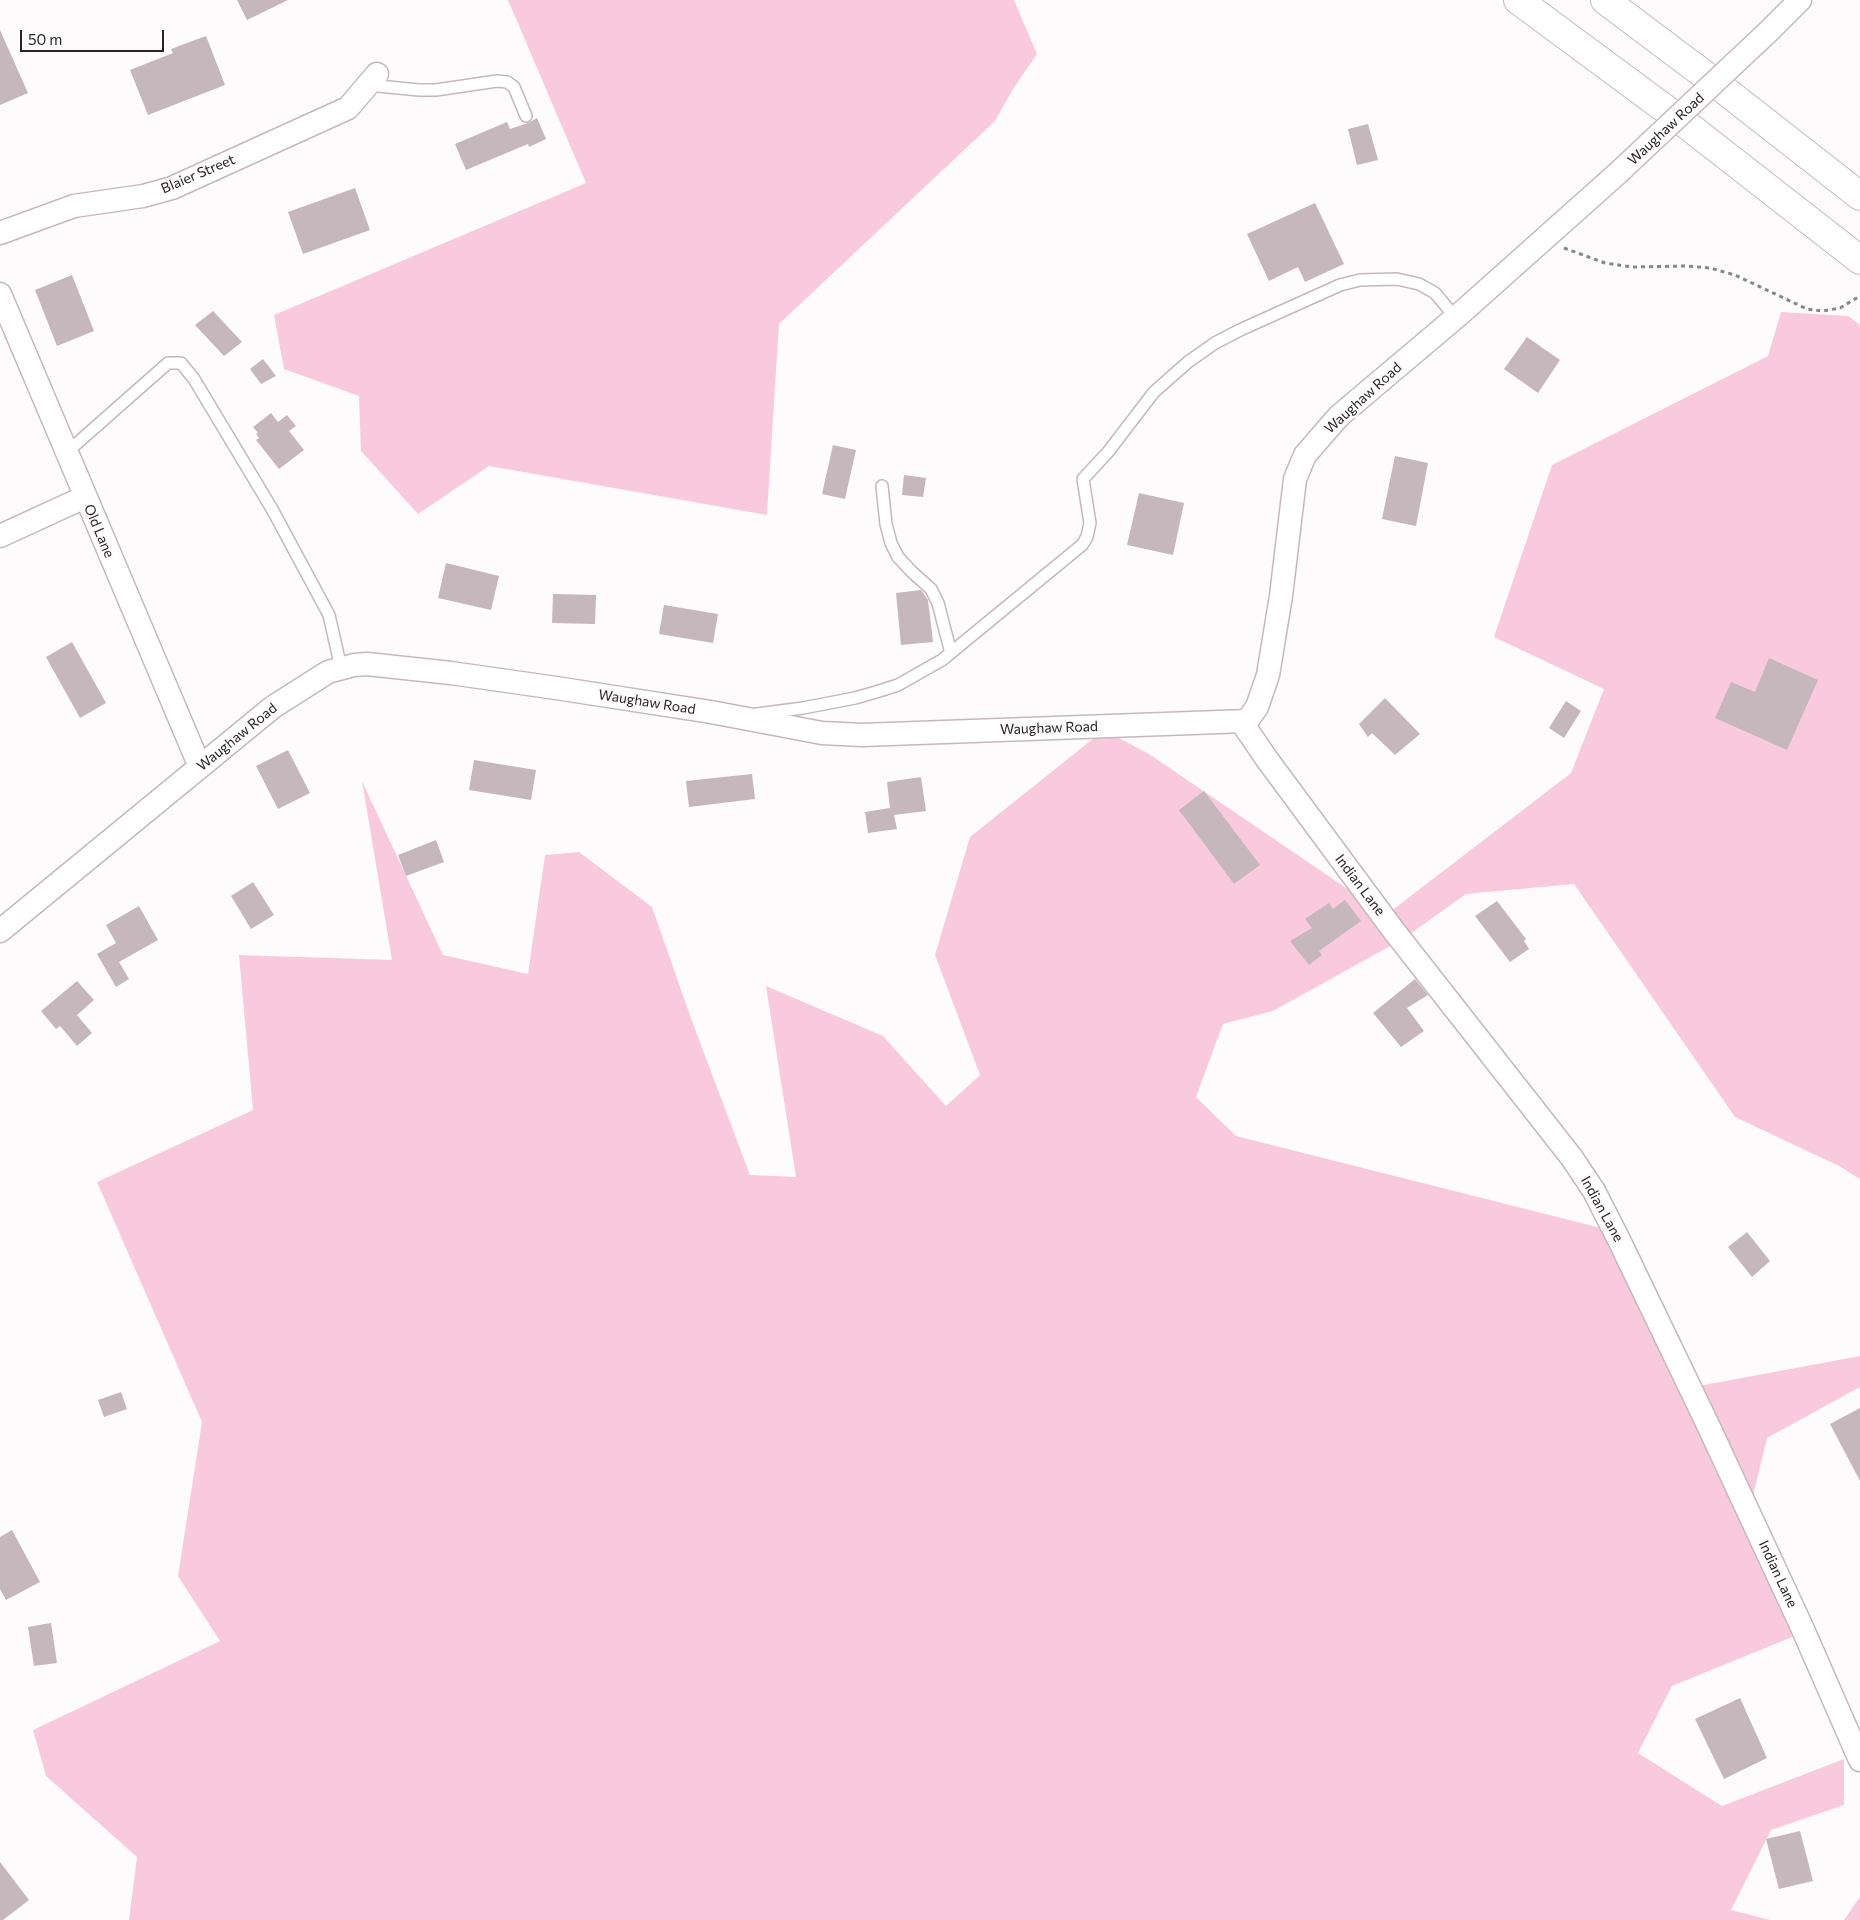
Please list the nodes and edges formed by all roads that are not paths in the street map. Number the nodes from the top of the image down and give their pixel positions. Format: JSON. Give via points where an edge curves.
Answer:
{"nodes":[{"id":1,"x":1518,"y":0,"type":"edge"},
{"id":2,"x":1605,"y":0,"type":"edge"},
{"id":3,"x":1800,"y":0,"type":"edge"},
{"id":4,"x":372,"y":80,"type":"joint"},
{"id":5,"x":526,"y":116,"type":"dead end"},
{"id":6,"x":1860,"y":196,"type":"edge"},
{"id":7,"x":0,"y":233,"type":"edge"},
{"id":8,"x":1860,"y":260,"type":"edge"},
{"id":9,"x":0,"y":294,"type":"edge"},
{"id":10,"x":1455,"y":317,"type":"junction"},
{"id":11,"x":66,"y":453,"type":"junction"},
{"id":12,"x":882,"y":486,"type":"dead end"},
{"id":13,"x":85,"y":497,"type":"junction"},
{"id":14,"x":0,"y":536,"type":"edge"},
{"id":15,"x":951,"y":652,"type":"junction"},
{"id":16,"x":341,"y":668,"type":"junction"},
{"id":17,"x":732,"y":716,"type":"junction"},
{"id":18,"x":1241,"y":721,"type":"junction"},
{"id":19,"x":200,"y":767,"type":"junction"},
{"id":20,"x":0,"y":931,"type":"edge"},
{"id":21,"x":1860,"y":1760,"type":"edge"}],
"edges":[{"from":1,"to":8,"type":"highway","via":[[1687,125]]},
{"from":2,"to":6,"type":"highway"},
{"from":3,"to":10,"type":"street","name":"Waughaw Road","bridge":true,"via":[[1618,173]]},
{"from":4,"to":5,"type":"lane","via":[[419,90],[507,82],[514,87]]},
{"from":4,"to":7,"type":"street","name":"Blaier Street","via":[[348,108],[172,188],[143,196],[74,206]]},
{"from":9,"to":11,"type":"street","name":"Old Lane"},
{"from":10,"to":15,"type":"lane","via":[[1435,293],[1419,284],[1397,279],[1360,280],[1340,285],[1215,343],[1154,392],[1083,479],[1090,523],[1082,545]]},
{"from":10,"to":18,"type":"street","name":"Waughaw Road","via":[[1339,416],[1313,444],[1299,466],[1268,675],[1257,707],[1247,721]]},
{"from":11,"to":13,"type":"street","name":"Old Lane"},
{"from":11,"to":16,"type":"lane","via":[[168,363],[181,363],[194,379],[272,509],[329,615]]},
{"from":12,"to":15,"type":"lane","via":[[891,543],[898,557],[931,589]]},
{"from":13,"to":14,"type":"street"},
{"from":13,"to":19,"type":"street","name":"Old Lane"},
{"from":15,"to":17,"type":"lane","via":[[930,668],[898,685],[876,692],[803,708]]},
{"from":16,"to":17,"type":"street","name":"Waughaw Road","via":[[367,664],[451,673]]},
{"from":16,"to":19,"type":"street","name":"Waughaw Road","via":[[328,672],[273,707]]},
{"from":17,"to":18,"type":"street","name":"Waughaw Road","via":[[822,733],[862,735]]},
{"from":18,"to":21,"type":"street","name":"Indian Lane","via":[[1388,923],[1572,1158],[1594,1191],[1801,1624]]},
{"from":19,"to":20,"type":"street","name":"Waughaw Road"}]}
